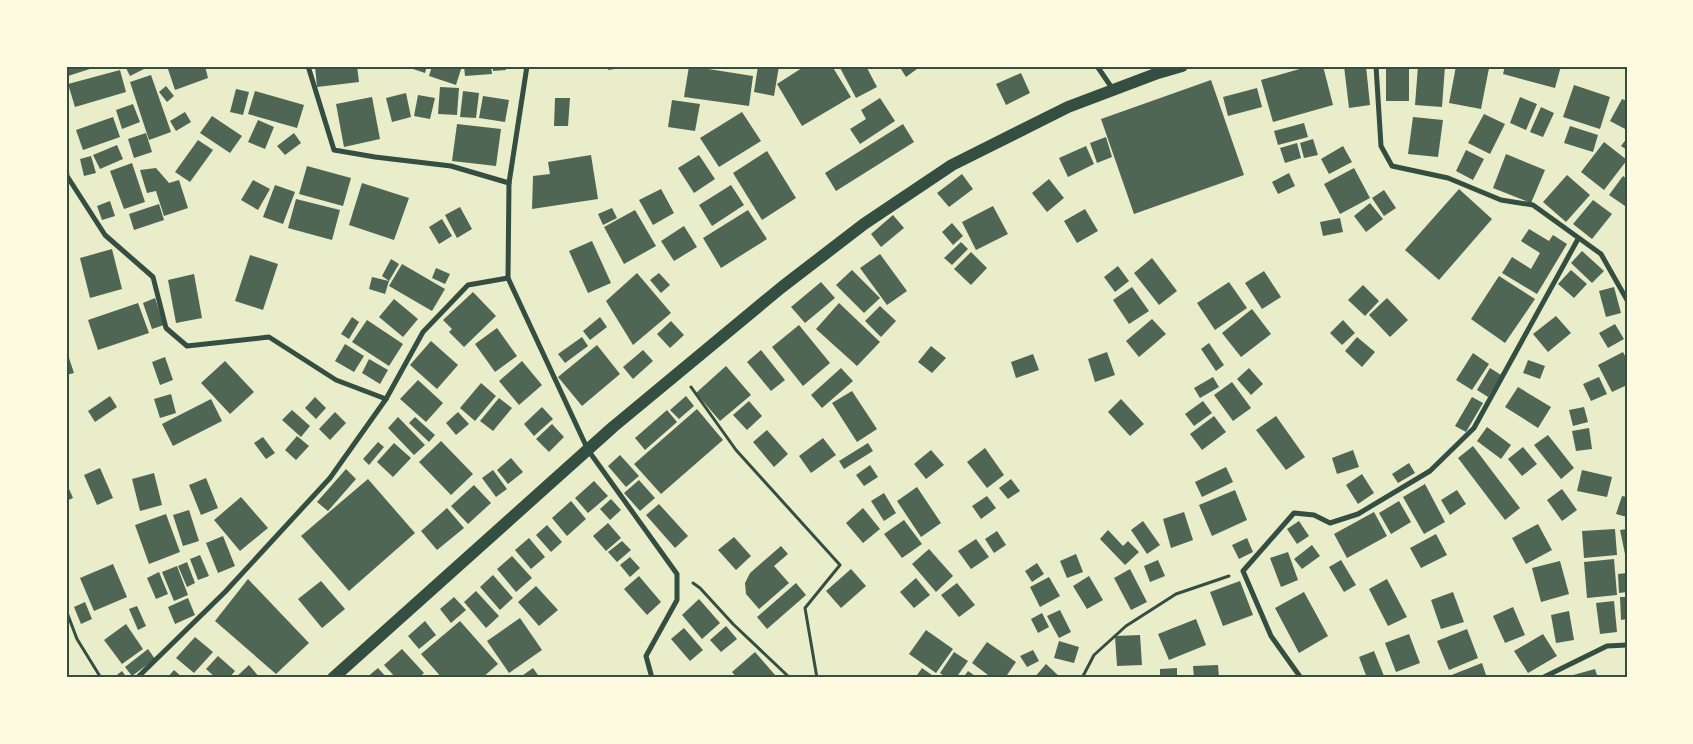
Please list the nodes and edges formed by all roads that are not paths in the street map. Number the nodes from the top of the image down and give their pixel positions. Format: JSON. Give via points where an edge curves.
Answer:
{"nodes":[{"id":1,"x":308,"y":66,"type":"edge"},
{"id":2,"x":527,"y":66,"type":"edge"},
{"id":3,"x":1096,"y":66,"type":"edge"},
{"id":4,"x":1182,"y":66,"type":"edge"},
{"id":5,"x":1376,"y":66,"type":"edge"},
{"id":6,"x":1113,"y":90,"type":"junction"},
{"id":7,"x":66,"y":167,"type":"edge"},
{"id":8,"x":509,"y":183,"type":"junction"},
{"id":9,"x":1578,"y":239,"type":"junction"},
{"id":10,"x":508,"y":278,"type":"junction"},
{"id":11,"x":1627,"y":300,"type":"edge"},
{"id":12,"x":386,"y":399,"type":"junction"},
{"id":13,"x":588,"y":450,"type":"junction"},
{"id":14,"x":1627,"y":646,"type":"edge"},
{"id":15,"x":137,"y":678,"type":"edge"},
{"id":16,"x":333,"y":678,"type":"edge"},
{"id":17,"x":652,"y":678,"type":"edge"},
{"id":18,"x":1301,"y":678,"type":"edge"},
{"id":19,"x":1542,"y":678,"type":"edge"}],
"edges":[{"from":1,"to":8,"type":"street","via":[[334,150],[451,166]]},
{"from":2,"to":8,"type":"street"},
{"from":3,"to":6,"type":"street"},
{"from":4,"to":6,"type":"main road"},
{"from":5,"to":9,"type":"street","via":[[1381,146],[1392,166],[1448,178],[1501,200],[1533,205]]},
{"from":6,"to":13,"type":"main road","via":[[1068,107],[952,165],[864,224],[782,286]]},
{"from":7,"to":12,"type":"street","via":[[67,176],[105,235],[153,277],[166,328],[187,346],[269,336],[336,380]]},
{"from":8,"to":10,"type":"street"},
{"from":9,"to":11,"type":"street","via":[[1601,254]]},
{"from":9,"to":18,"type":"street","via":[[1474,428],[1430,471],[1358,514],[1330,523],[1314,515],[1294,513],[1243,571],[1271,636]]},
{"from":10,"to":12,"type":"street","via":[[468,285],[423,332]]},
{"from":10,"to":13,"type":"street"},
{"from":12,"to":15,"type":"street","via":[[330,478],[225,592]]},
{"from":13,"to":16,"type":"main road"},
{"from":13,"to":17,"type":"street","via":[[677,574],[677,600],[646,656]]},
{"from":14,"to":19,"type":"street","via":[[1607,646]]}]}
